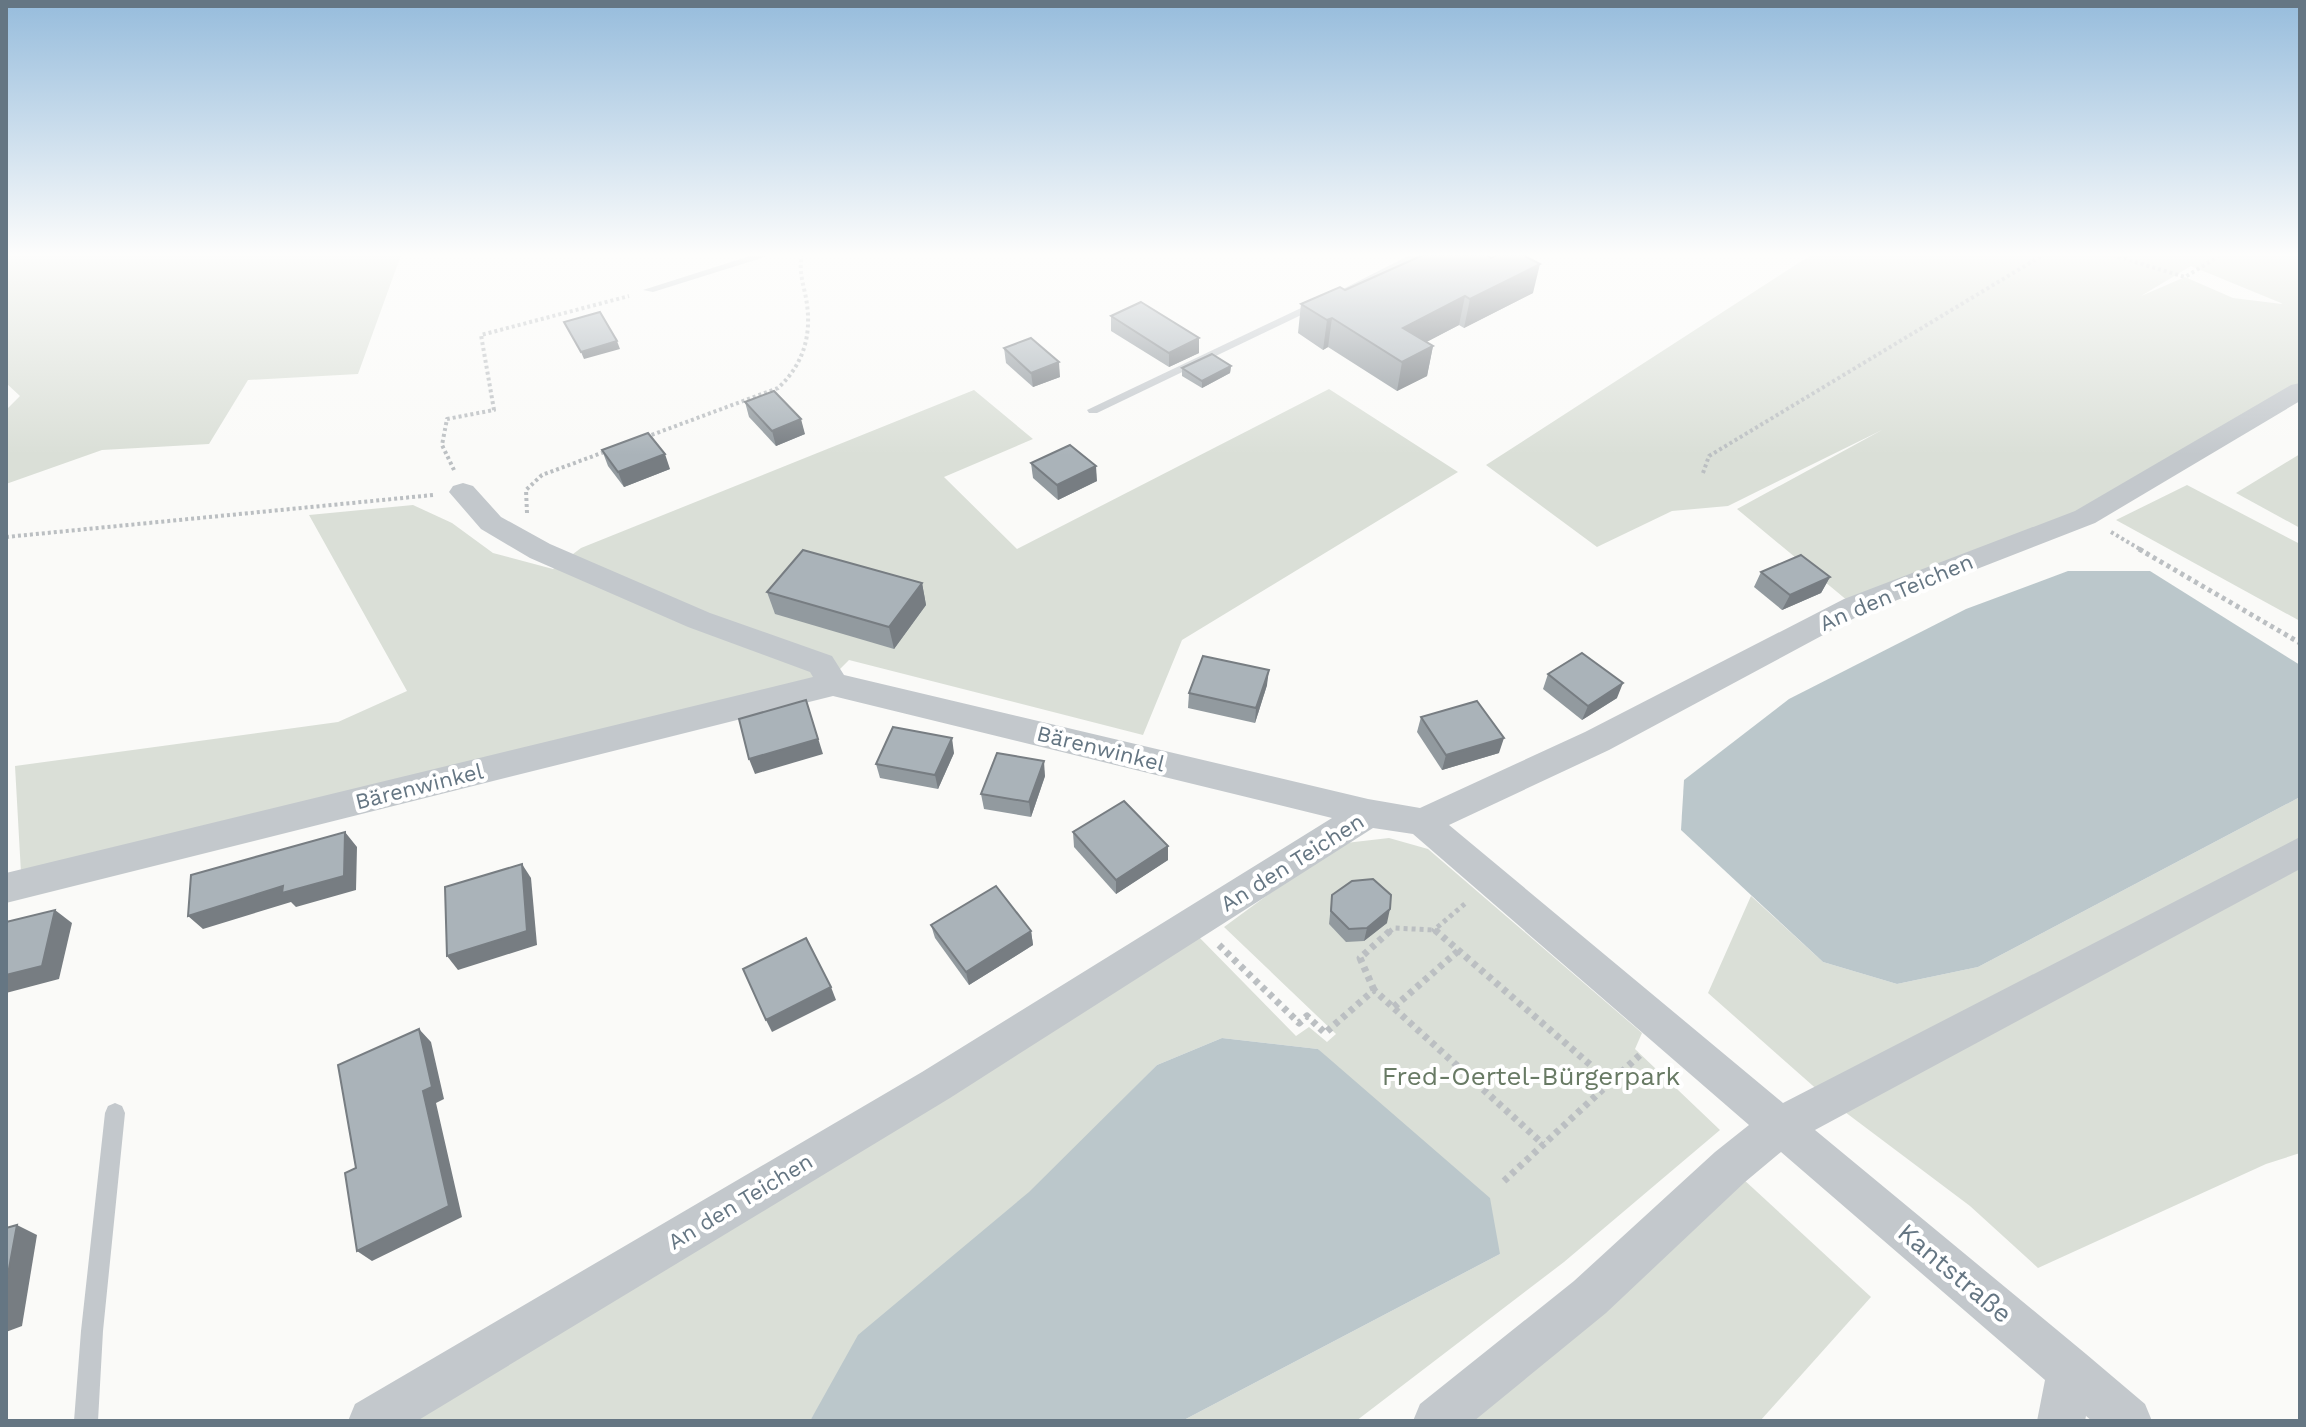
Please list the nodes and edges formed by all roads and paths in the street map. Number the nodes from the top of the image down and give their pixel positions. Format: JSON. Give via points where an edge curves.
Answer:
{"nodes":[{"id":1,"x":531,"y":322,"type":"edge"},
{"id":2,"x":809,"y":322,"type":"edge"},
{"id":3,"x":1280,"y":322,"type":"edge"},
{"id":4,"x":1932,"y":322,"type":"edge"},
{"id":5,"x":2300,"y":390,"type":"edge"},
{"id":6,"x":1093,"y":410,"type":"dead end"},
{"id":7,"x":645,"y":437,"type":"edge"},
{"id":8,"x":616,"y":448,"type":"edge"},
{"id":9,"x":1703,"y":473,"type":"dead end"},
{"id":10,"x":463,"y":492,"type":"junction"},
{"id":11,"x":2085,"y":517,"type":"junction"},
{"id":12,"x":6,"y":537,"type":"edge"},
{"id":13,"x":540,"y":551,"type":"junction"},
{"id":14,"x":2300,"y":643,"type":"edge"},
{"id":15,"x":833,"y":684,"type":"junction"},
{"id":16,"x":1368,"y":813,"type":"junction"},
{"id":17,"x":1422,"y":822,"type":"junction"},
{"id":18,"x":2300,"y":852,"type":"edge"},
{"id":19,"x":1490,"y":882,"type":"junction"},
{"id":20,"x":6,"y":888,"type":"edge"},
{"id":21,"x":1195,"y":921,"type":"junction"},
{"id":22,"x":1434,"y":930,"type":"junction"},
{"id":23,"x":1458,"y":951,"type":"junction"},
{"id":24,"x":1374,"y":990,"type":"junction"},
{"id":25,"x":1394,"y":1007,"type":"junction"},
{"id":26,"x":1667,"y":1031,"type":"junction"},
{"id":27,"x":1609,"y":1081,"type":"junction"},
{"id":28,"x":115,"y":1113,"type":"dead end"},
{"id":29,"x":1781,"y":1126,"type":"junction"},
{"id":30,"x":1543,"y":1144,"type":"junction"},
{"id":31,"x":1504,"y":1181,"type":"dead end"},
{"id":32,"x":2070,"y":1370,"type":"junction"},
{"id":33,"x":86,"y":1421,"type":"edge"},
{"id":34,"x":372,"y":1421,"type":"edge"},
{"id":35,"x":1437,"y":1421,"type":"edge"},
{"id":36,"x":2061,"y":1421,"type":"edge"},
{"id":37,"x":2128,"y":1421,"type":"edge"}],
"edges":[{"from":1,"to":10,"type":"path","via":[[481,335],[494,410],[447,419],[442,445]]},
{"from":2,"to":7,"type":"path","via":[[811,337],[791,378],[778,388]]},
{"from":3,"to":6,"type":"lane"},
{"from":4,"to":9,"type":"path","via":[[1709,456]]},
{"from":5,"to":11,"type":"street","name":"An den Teichen"},
{"from":8,"to":13,"type":"path","via":[[542,475],[526,490],[527,526]]},
{"from":10,"to":12,"type":"path"},
{"from":10,"to":13,"type":"street","name":"Bärenwinkel","via":[[491,523]]},
{"from":11,"to":14,"type":"path"},
{"from":11,"to":17,"type":"street","name":"An den Teichen","via":[[1854,606],[1597,741]]},
{"from":13,"to":15,"type":"street","name":"Bärenwinkel","via":[[699,620],[821,664]]},
{"from":15,"to":16,"type":"street","name":"Bärenwinkel"},
{"from":15,"to":20,"type":"street","name":"Bärenwinkel"},
{"from":16,"to":17,"type":"street","name":"An den Teichen"},
{"from":16,"to":21,"type":"street","name":"An den Teichen"},
{"from":17,"to":19,"type":"street","name":"Kantstraße"},
{"from":18,"to":29,"type":"street"},
{"from":19,"to":22,"type":"path"},
{"from":19,"to":26,"type":"street","name":"Kantstraße"},
{"from":21,"to":24,"type":"path","via":[[1299,1023],[1307,1016],[1325,1033]]},
{"from":21,"to":34,"type":"street","name":"An den Teichen","via":[[936,1085]]},
{"from":22,"to":23,"type":"path"},
{"from":22,"to":24,"type":"path","via":[[1394,928],[1360,958]]},
{"from":23,"to":25,"type":"path"},
{"from":23,"to":27,"type":"path"},
{"from":24,"to":25,"type":"path"},
{"from":25,"to":30,"type":"path"},
{"from":26,"to":27,"type":"path"},
{"from":26,"to":29,"type":"street","name":"Kantstraße"},
{"from":27,"to":30,"type":"path"},
{"from":28,"to":33,"type":"lane"},
{"from":29,"to":32,"type":"street","name":"Kantstraße"},
{"from":29,"to":35,"type":"street","via":[[1590,1297]]},
{"from":30,"to":31,"type":"path"},
{"from":32,"to":36,"type":"street"},
{"from":32,"to":37,"type":"street","name":"Kantstraße"}]}
